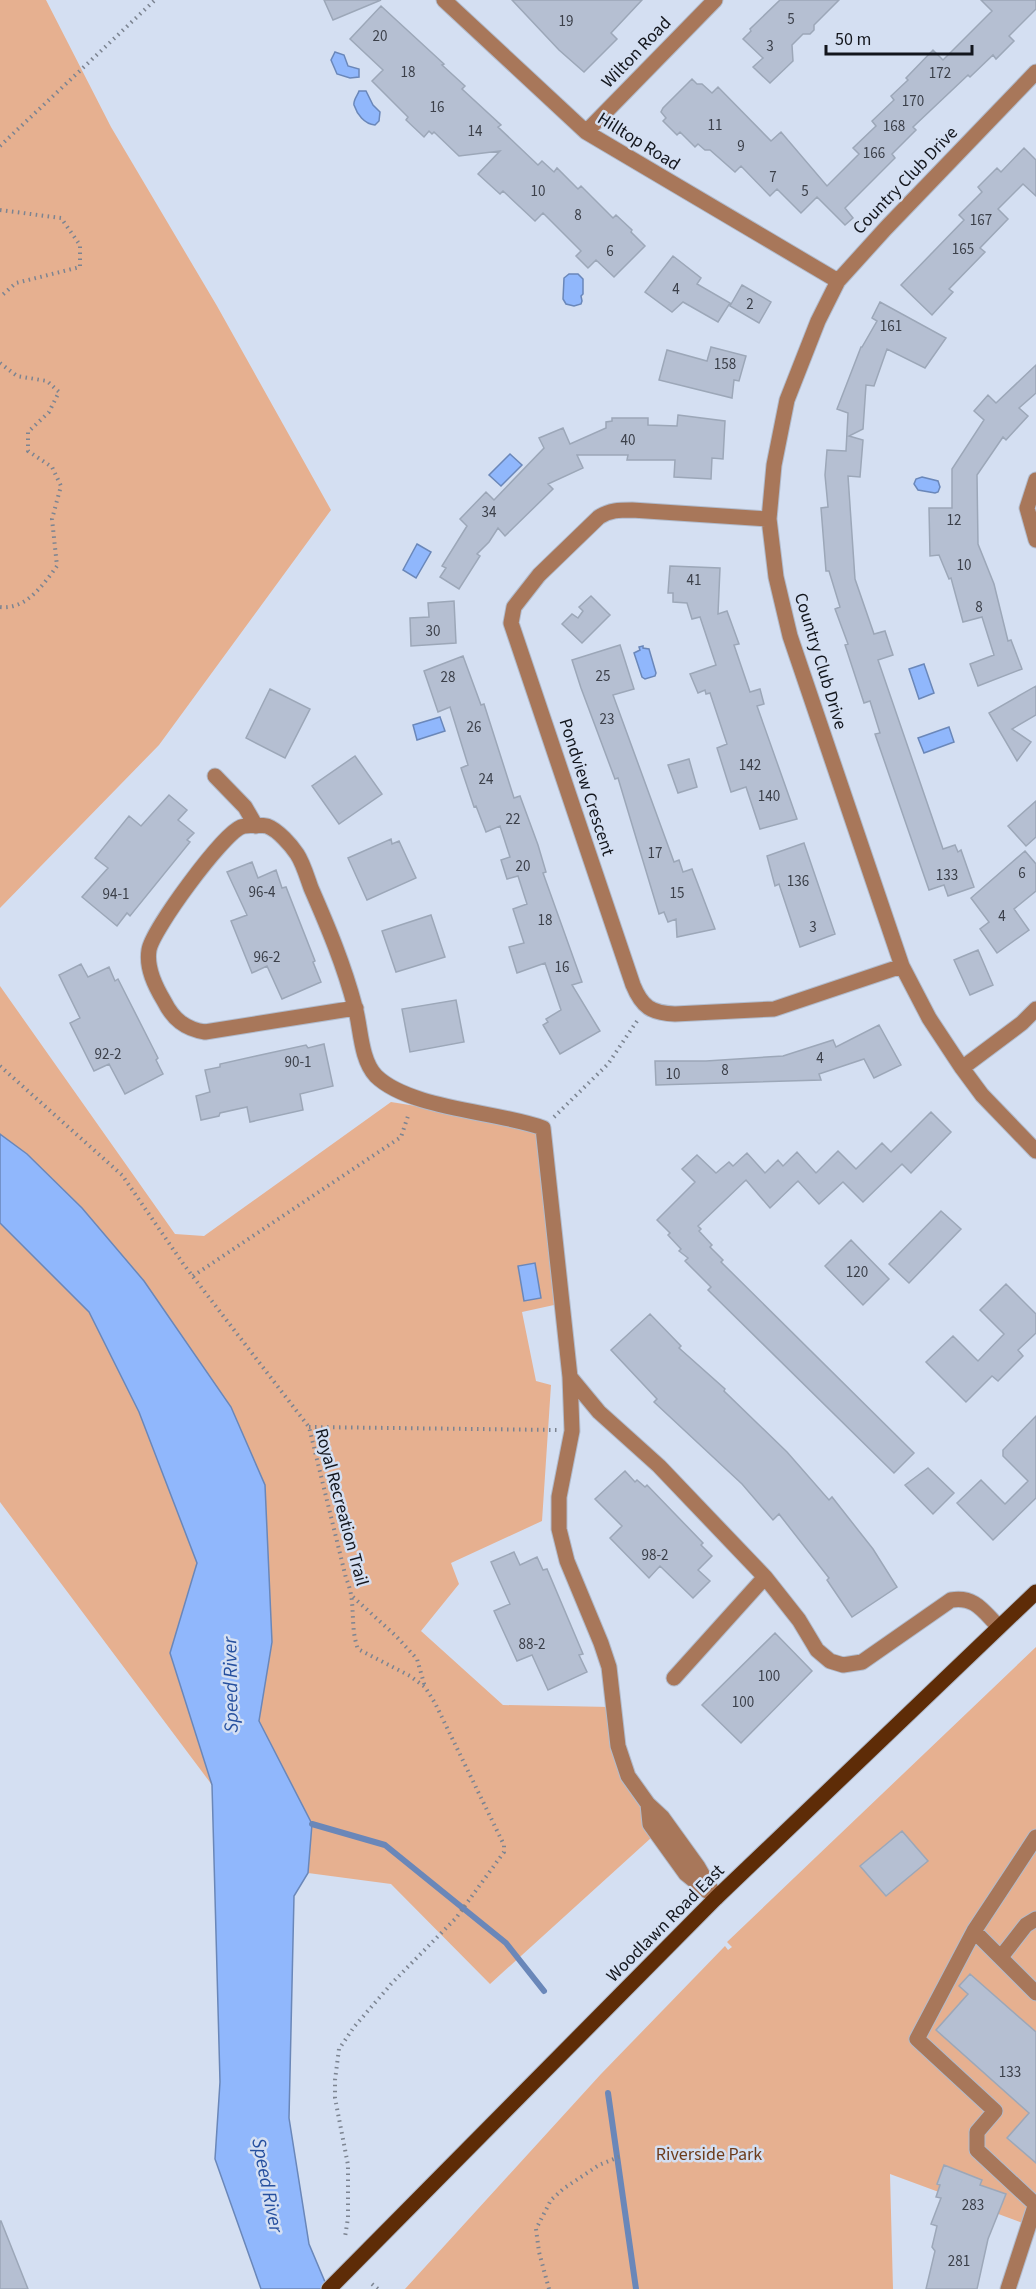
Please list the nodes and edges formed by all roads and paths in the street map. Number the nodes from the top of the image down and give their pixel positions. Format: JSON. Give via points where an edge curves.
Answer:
{"nodes":[{"id":1,"x":155,"y":0,"type":"edge"},
{"id":2,"x":444,"y":0,"type":"edge"},
{"id":3,"x":715,"y":0,"type":"edge"},
{"id":4,"x":1036,"y":72,"type":"edge"},
{"id":5,"x":586,"y":132,"type":"junction"},
{"id":6,"x":0,"y":146,"type":"edge"},
{"id":7,"x":0,"y":210,"type":"edge"},
{"id":8,"x":838,"y":281,"type":"junction"},
{"id":9,"x":0,"y":297,"type":"edge"},
{"id":10,"x":0,"y":363,"type":"edge"},
{"id":11,"x":1036,"y":480,"type":"edge"},
{"id":12,"x":770,"y":519,"type":"junction"},
{"id":13,"x":1036,"y":540,"type":"edge"},
{"id":14,"x":0,"y":607,"type":"edge"},
{"id":15,"x":215,"y":776,"type":"dead end"},
{"id":16,"x":256,"y":826,"type":"junction"},
{"id":17,"x":902,"y":966,"type":"junction"},
{"id":18,"x":646,"y":1007,"type":"junction"},
{"id":19,"x":356,"y":1008,"type":"junction"},
{"id":20,"x":1036,"y":1009,"type":"edge"},
{"id":21,"x":0,"y":1066,"type":"edge"},
{"id":22,"x":962,"y":1068,"type":"junction"},
{"id":23,"x":415,"y":1099,"type":"junction"},
{"id":24,"x":543,"y":1128,"type":"junction"},
{"id":25,"x":1036,"y":1151,"type":"edge"},
{"id":26,"x":193,"y":1276,"type":"junction"},
{"id":27,"x":570,"y":1377,"type":"junction"},
{"id":28,"x":309,"y":1427,"type":"junction"},
{"id":29,"x":572,"y":1431,"type":"junction"},
{"id":30,"x":765,"y":1577,"type":"junction"},
{"id":31,"x":1036,"y":1592,"type":"edge"},
{"id":32,"x":352,"y":1596,"type":"junction"},
{"id":33,"x":999,"y":1627,"type":"junction"},
{"id":34,"x":674,"y":1678,"type":"dead end"},
{"id":35,"x":425,"y":1687,"type":"junction"},
{"id":36,"x":1036,"y":1837,"type":"edge"},
{"id":37,"x":716,"y":1898,"type":"junction"},
{"id":38,"x":1036,"y":1919,"type":"edge"},
{"id":39,"x":974,"y":1931,"type":"junction"},
{"id":40,"x":1001,"y":1957,"type":"junction"},
{"id":41,"x":1036,"y":1993,"type":"edge"},
{"id":42,"x":621,"y":2156,"type":"dead end"},
{"id":43,"x":1036,"y":2204,"type":"edge"},
{"id":44,"x":345,"y":2237,"type":"dead end"},
{"id":45,"x":372,"y":2284,"type":"dead end"},
{"id":46,"x":329,"y":2289,"type":"edge"},
{"id":47,"x":378,"y":2289,"type":"edge"},
{"id":48,"x":549,"y":2289,"type":"edge"},
{"id":49,"x":1008,"y":2289,"type":"edge"}],
"edges":[{"from":1,"to":6,"type":"path"},
{"from":2,"to":5,"type":"street","name":"Hilltop Road"},
{"from":3,"to":5,"type":"street","name":"Wilton Road"},
{"from":4,"to":8,"type":"street","name":"Country Club Drive"},
{"from":5,"to":8,"type":"street","name":"Hilltop Road"},
{"from":7,"to":9,"type":"path","via":[[62,218],[80,245],[80,267],[16,283]]},
{"from":8,"to":12,"type":"street","name":"Country Club Drive","via":[[787,400],[774,465]]},
{"from":10,"to":14,"type":"path","via":[[17,376],[47,381],[59,392],[49,412],[28,432],[28,451],[52,467],[61,486],[52,519],[57,566],[37,593],[11,608]]},
{"from":11,"to":13,"type":"street","via":[[1027,508]]},
{"from":12,"to":17,"type":"street","name":"Country Club Drive","via":[[776,577],[790,636]]},
{"from":12,"to":18,"type":"street","name":"Pondview Crescent","via":[[632,510],[605,513],[539,575],[514,607],[511,623],[633,985]]},
{"from":15,"to":16,"type":"street","via":[[245,807]]},
{"from":16,"to":19,"type":"street","via":[[276,831],[297,854],[339,952]]},
{"from":16,"to":19,"type":"street","via":[[241,827],[226,839],[152,938],[148,964],[163,1000],[184,1026],[205,1032]]},
{"from":17,"to":18,"type":"street","via":[[774,1009],[675,1014]]},
{"from":17,"to":22,"type":"street","name":"Country Club Drive","via":[[929,1018]]},
{"from":18,"to":24,"type":"path","via":[[608,1064]]},
{"from":19,"to":23,"type":"street","via":[[374,1074]]},
{"from":20,"to":22,"type":"street"},
{"from":21,"to":26,"type":"path","name":"Royal Recreation Trail","via":[[122,1175]]},
{"from":22,"to":25,"type":"street","name":"Country Club Drive","via":[[982,1095]]},
{"from":23,"to":24,"type":"street"},
{"from":23,"to":26,"type":"path","via":[[401,1137]]},
{"from":24,"to":27,"type":"street"},
{"from":26,"to":28,"type":"path","name":"Royal Recreation Trail"},
{"from":27,"to":29,"type":"street"},
{"from":27,"to":30,"type":"street","via":[[599,1412],[659,1466]]},
{"from":28,"to":29,"type":"path"},
{"from":28,"to":32,"type":"path","name":"Royal Recreation Trail"},
{"from":29,"to":37,"type":"street","via":[[559,1497],[560,1529],[567,1561],[609,1666],[621,1758],[628,1776],[648,1804],[650,1824],[686,1874]]},
{"from":30,"to":33,"type":"street","via":[[817,1650],[830,1661],[843,1665],[862,1662],[951,1600],[963,1598],[974,1602]]},
{"from":30,"to":34,"type":"street"},
{"from":31,"to":33,"type":"main road","name":"Woodlawn Road East"},
{"from":32,"to":35,"type":"path","via":[[417,1659]]},
{"from":32,"to":35,"type":"path","name":"Royal Recreation Trail","via":[[353,1635],[358,1649]]},
{"from":33,"to":37,"type":"main road","name":"Woodlawn Road East"},
{"from":35,"to":44,"type":"path","name":"Royal Recreation Trail","via":[[504,1845],[504,1852],[456,1918],[392,1983],[339,2049],[335,2098],[348,2165]]},
{"from":36,"to":39,"type":"street"},
{"from":37,"to":46,"type":"main road","name":"Woodlawn Road East"},
{"from":38,"to":40,"type":"street","via":[[1026,1925]]},
{"from":39,"to":40,"type":"street"},
{"from":39,"to":43,"type":"street","via":[[917,2039],[995,2111],[977,2132],[977,2150]]},
{"from":40,"to":41,"type":"street"},
{"from":42,"to":48,"type":"path","via":[[599,2165],[551,2200],[536,2229]]},
{"from":43,"to":49,"type":"street"},
{"from":45,"to":47,"type":"path"}]}
